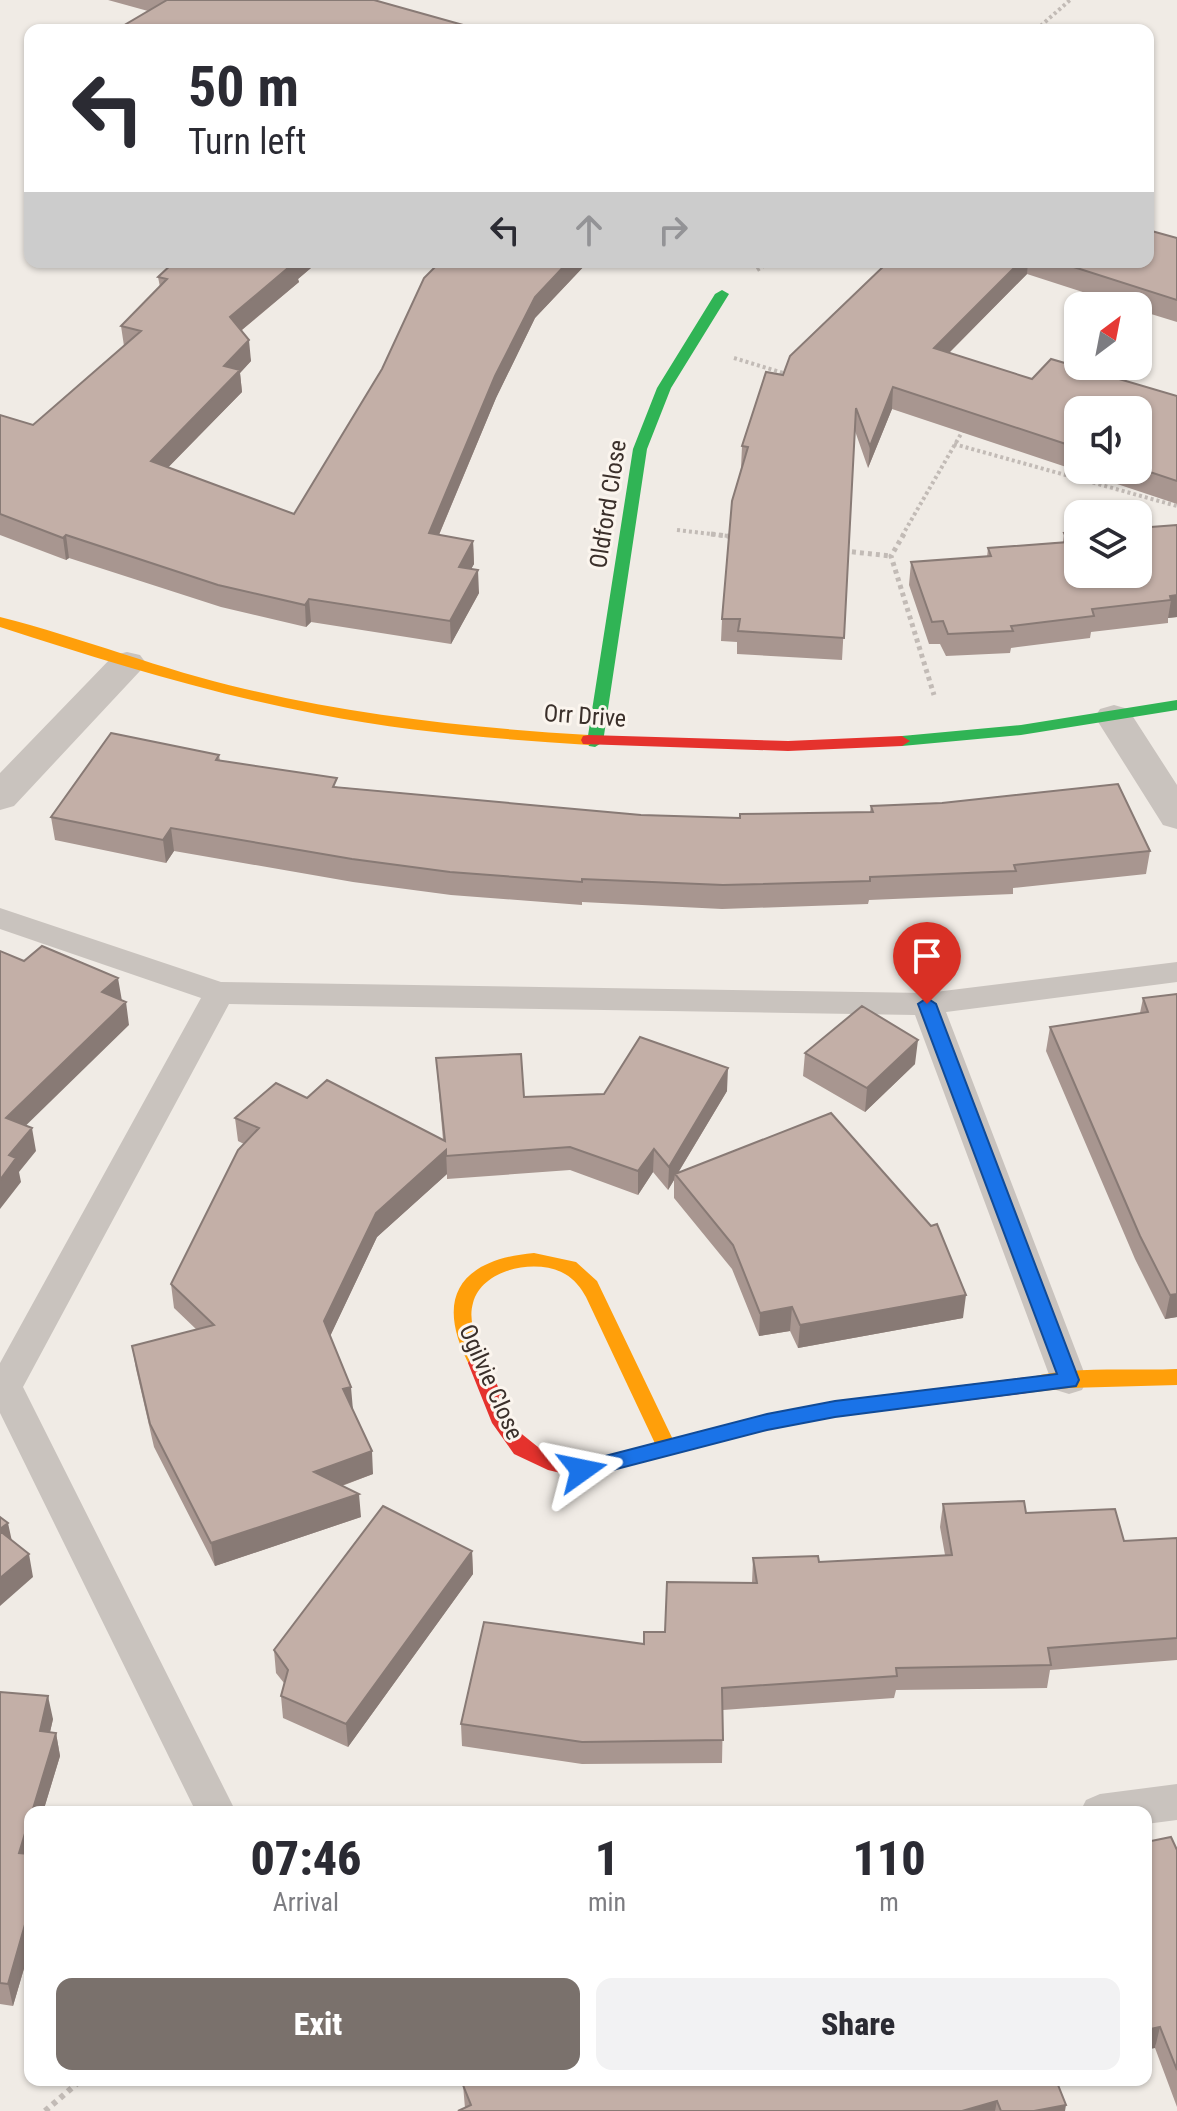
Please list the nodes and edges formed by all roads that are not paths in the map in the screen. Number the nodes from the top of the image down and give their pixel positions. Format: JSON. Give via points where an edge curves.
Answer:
{"nodes":[{"id":1,"x":722,"y":294,"type":"dead end"},
{"id":2,"x":0,"y":622,"type":"edge"},
{"id":3,"x":127,"y":663,"type":"junction"},
{"id":4,"x":1177,"y":705,"type":"edge"},
{"id":5,"x":1114,"y":717,"type":"junction"},
{"id":6,"x":595,"y":742,"type":"junction"},
{"id":7,"x":0,"y":797,"type":"edge"},
{"id":8,"x":1177,"y":816,"type":"edge"},
{"id":9,"x":0,"y":918,"type":"edge"},
{"id":10,"x":1177,"y":972,"type":"edge"},
{"id":11,"x":219,"y":993,"type":"junction"},
{"id":12,"x":927,"y":1004,"type":"junction"},
{"id":13,"x":1177,"y":1377,"type":"edge"},
{"id":14,"x":1069,"y":1380,"type":"junction"},
{"id":15,"x":2,"y":1387,"type":"edge"},
{"id":16,"x":667,"y":1448,"type":"junction"},
{"id":17,"x":1177,"y":1802,"type":"edge"},
{"id":18,"x":213,"y":1806,"type":"edge"},
{"id":19,"x":1146,"y":1806,"type":"edge"}],
"edges":[{"from":1,"to":6,"type":"street","name":"Oldford Close","via":[[685,348],[647,422]]},
{"from":2,"to":3,"type":"street","name":"Orr Drive"},
{"from":3,"to":6,"type":"street","name":"Orr Drive","via":[[319,710],[481,733]]},
{"from":3,"to":7,"type":"street"},
{"from":4,"to":5,"type":"street","name":"Orr Drive"},
{"from":5,"to":6,"type":"street","name":"Orr Drive","via":[[944,740],[804,747]]},
{"from":5,"to":8,"type":"street"},
{"from":9,"to":11,"type":"lane"},
{"from":10,"to":12,"type":"lane"},
{"from":11,"to":12,"type":"lane"},
{"from":11,"to":15,"type":"lane"},
{"from":12,"to":14,"type":"lane"},
{"from":13,"to":14,"type":"street","name":"Ogilvie Close"},
{"from":14,"to":16,"type":"street","name":"Ogilvie Close","via":[[835,1409]]},
{"from":15,"to":18,"type":"lane"},
{"from":16,"to":16,"type":"street","name":"Ogilvie Close","via":[[584,1277],[565,1265],[523,1260],[491,1270],[471,1285],[462,1304],[462,1324],[511,1442],[529,1456],[582,1470]]},
{"from":17,"to":19,"type":"lane"}]}
